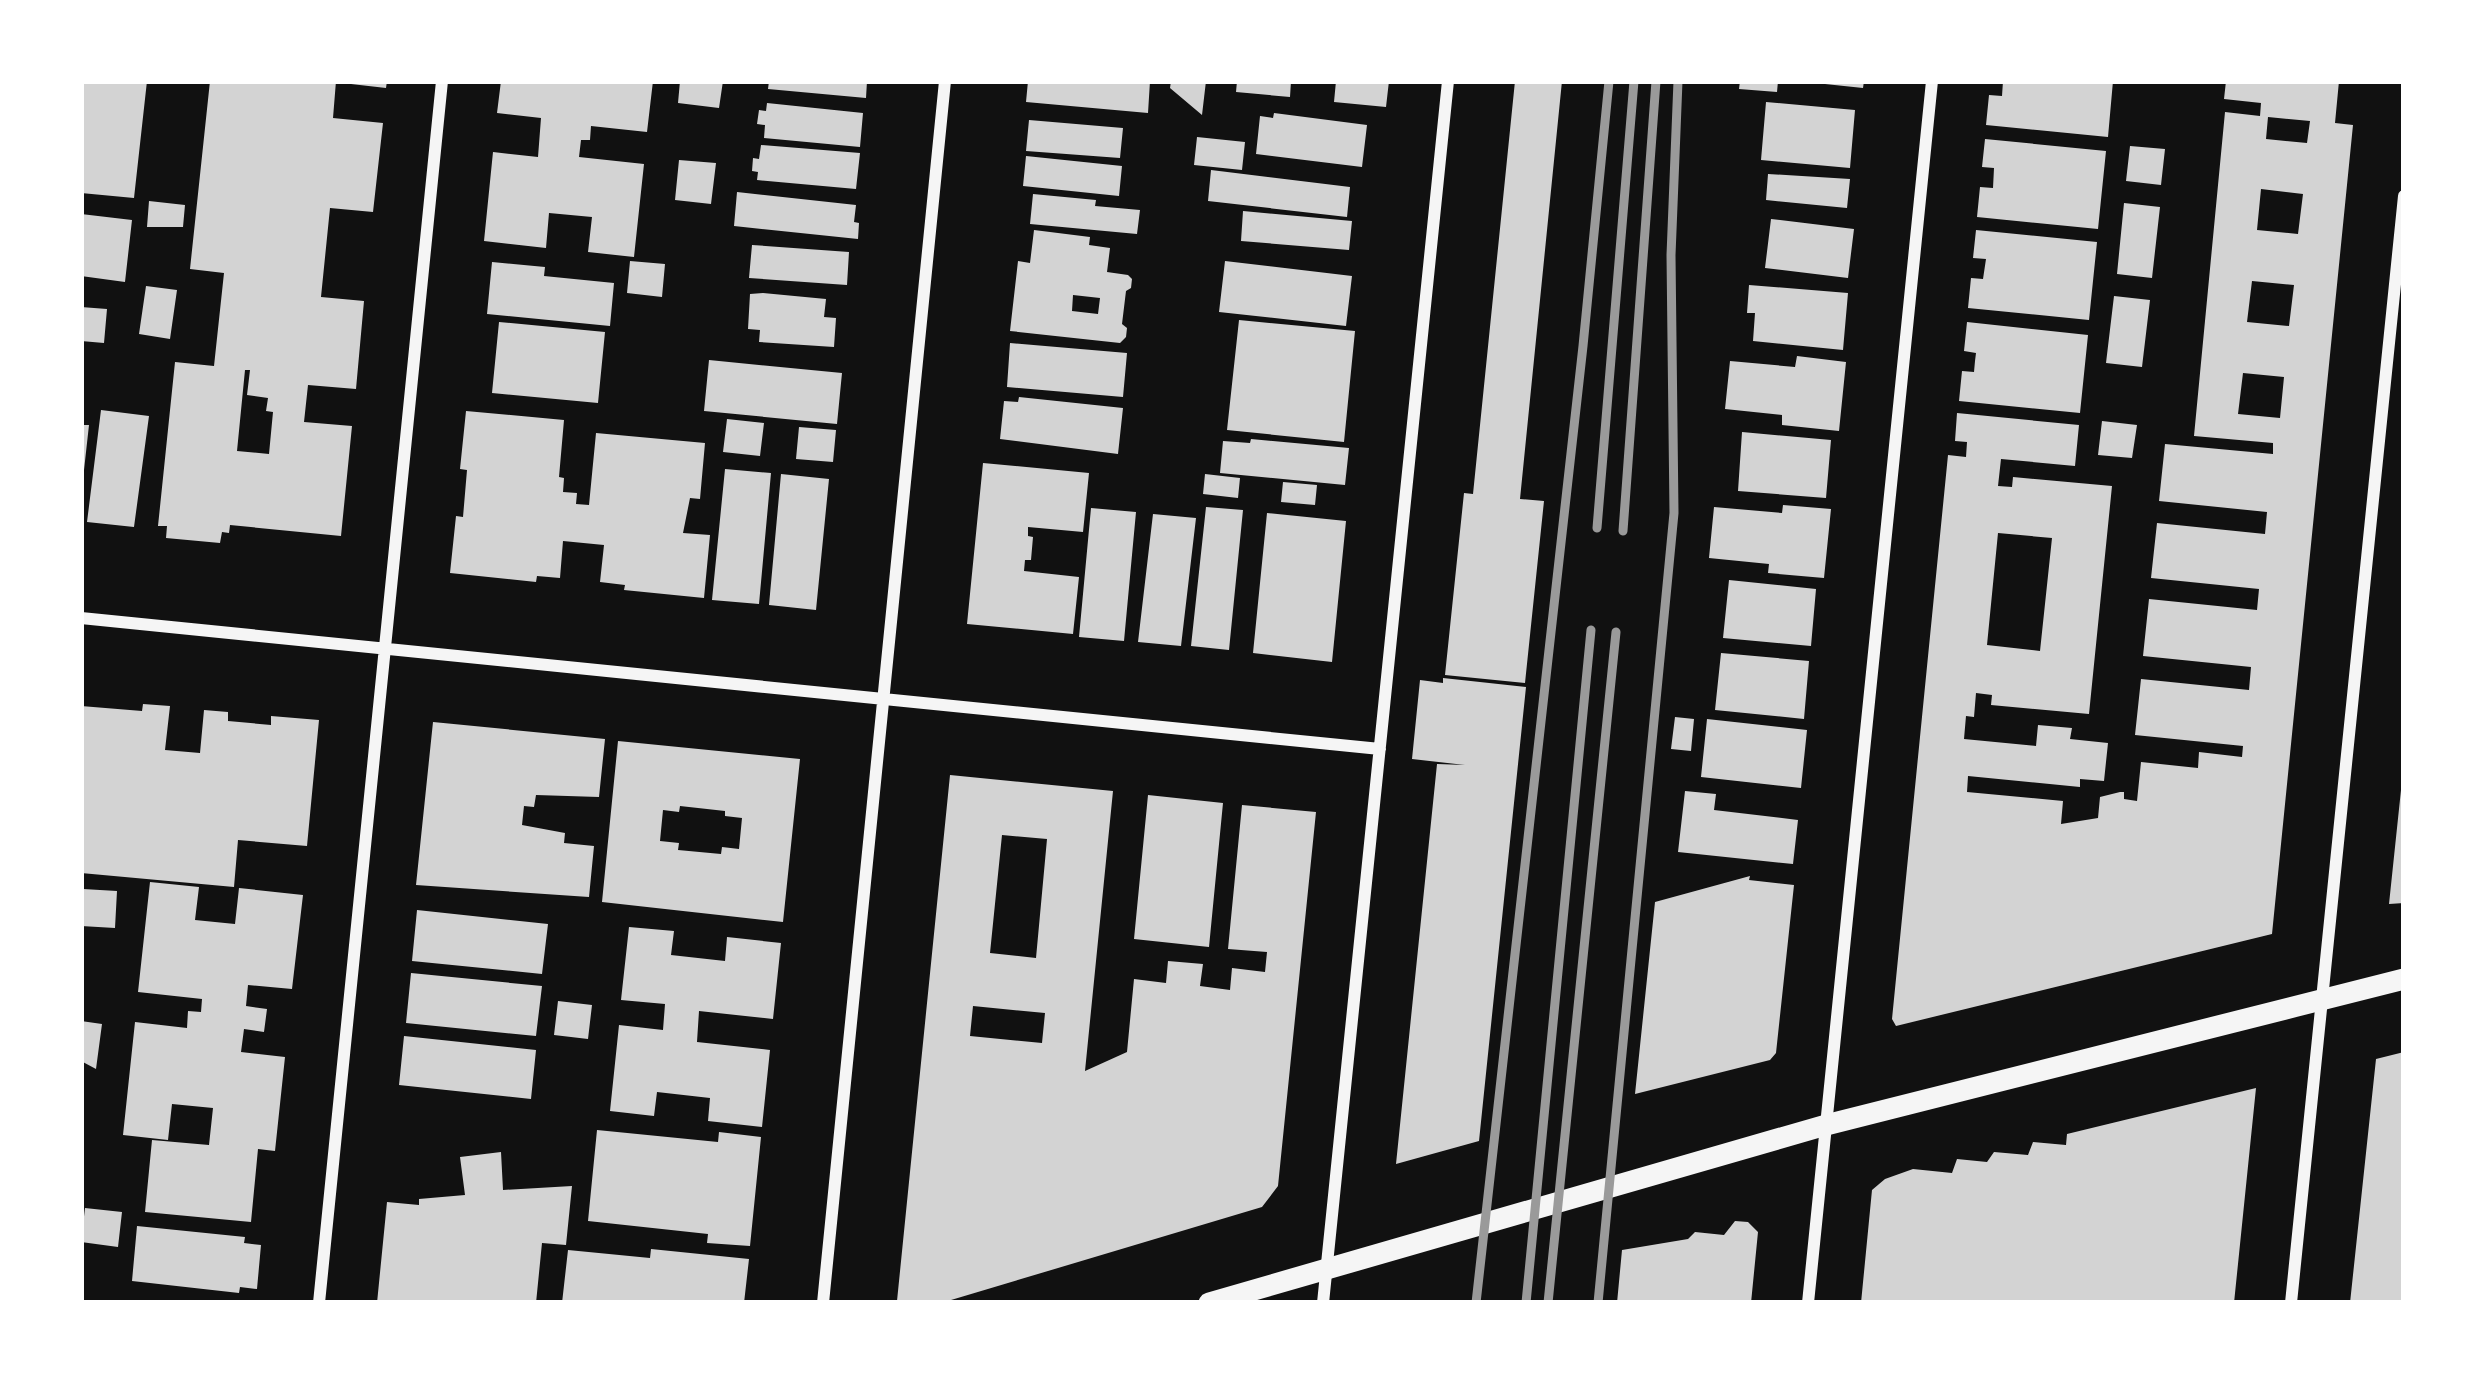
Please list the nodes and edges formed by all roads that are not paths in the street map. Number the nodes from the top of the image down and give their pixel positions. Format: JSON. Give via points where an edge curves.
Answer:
{"nodes":[{"id":1,"x":442,"y":81,"type":"edge"},
{"id":2,"x":945,"y":81,"type":"edge"},
{"id":3,"x":1448,"y":81,"type":"edge"},
{"id":4,"x":1932,"y":81,"type":"edge"},
{"id":5,"x":2404,"y":196,"type":"edge"},
{"id":6,"x":81,"y":618,"type":"edge"},
{"id":7,"x":385,"y":649,"type":"junction"},
{"id":8,"x":883,"y":699,"type":"junction"},
{"id":9,"x":1380,"y":749,"type":"junction"},
{"id":10,"x":2404,"y":979,"type":"edge"},
{"id":11,"x":2323,"y":999,"type":"junction"},
{"id":12,"x":1826,"y":1126,"type":"junction"},
{"id":13,"x":1327,"y":1268,"type":"junction"},
{"id":14,"x":319,"y":1303,"type":"edge"},
{"id":15,"x":823,"y":1303,"type":"edge"},
{"id":16,"x":1209,"y":1303,"type":"edge"},
{"id":17,"x":1323,"y":1303,"type":"edge"},
{"id":18,"x":1808,"y":1303,"type":"edge"},
{"id":19,"x":2291,"y":1303,"type":"edge"}],
"edges":[{"from":1,"to":7,"type":"street"},
{"from":2,"to":8,"type":"street"},
{"from":3,"to":9,"type":"street"},
{"from":4,"to":12,"type":"street"},
{"from":5,"to":11,"type":"street"},
{"from":6,"to":7,"type":"street"},
{"from":7,"to":8,"type":"street"},
{"from":7,"to":14,"type":"street"},
{"from":8,"to":9,"type":"street"},
{"from":8,"to":15,"type":"street"},
{"from":9,"to":13,"type":"street"},
{"from":10,"to":11,"type":"street"},
{"from":11,"to":12,"type":"street"},
{"from":11,"to":19,"type":"street"},
{"from":12,"to":13,"type":"street"},
{"from":12,"to":18,"type":"street"},
{"from":13,"to":16,"type":"street"},
{"from":13,"to":17,"type":"street"}]}
